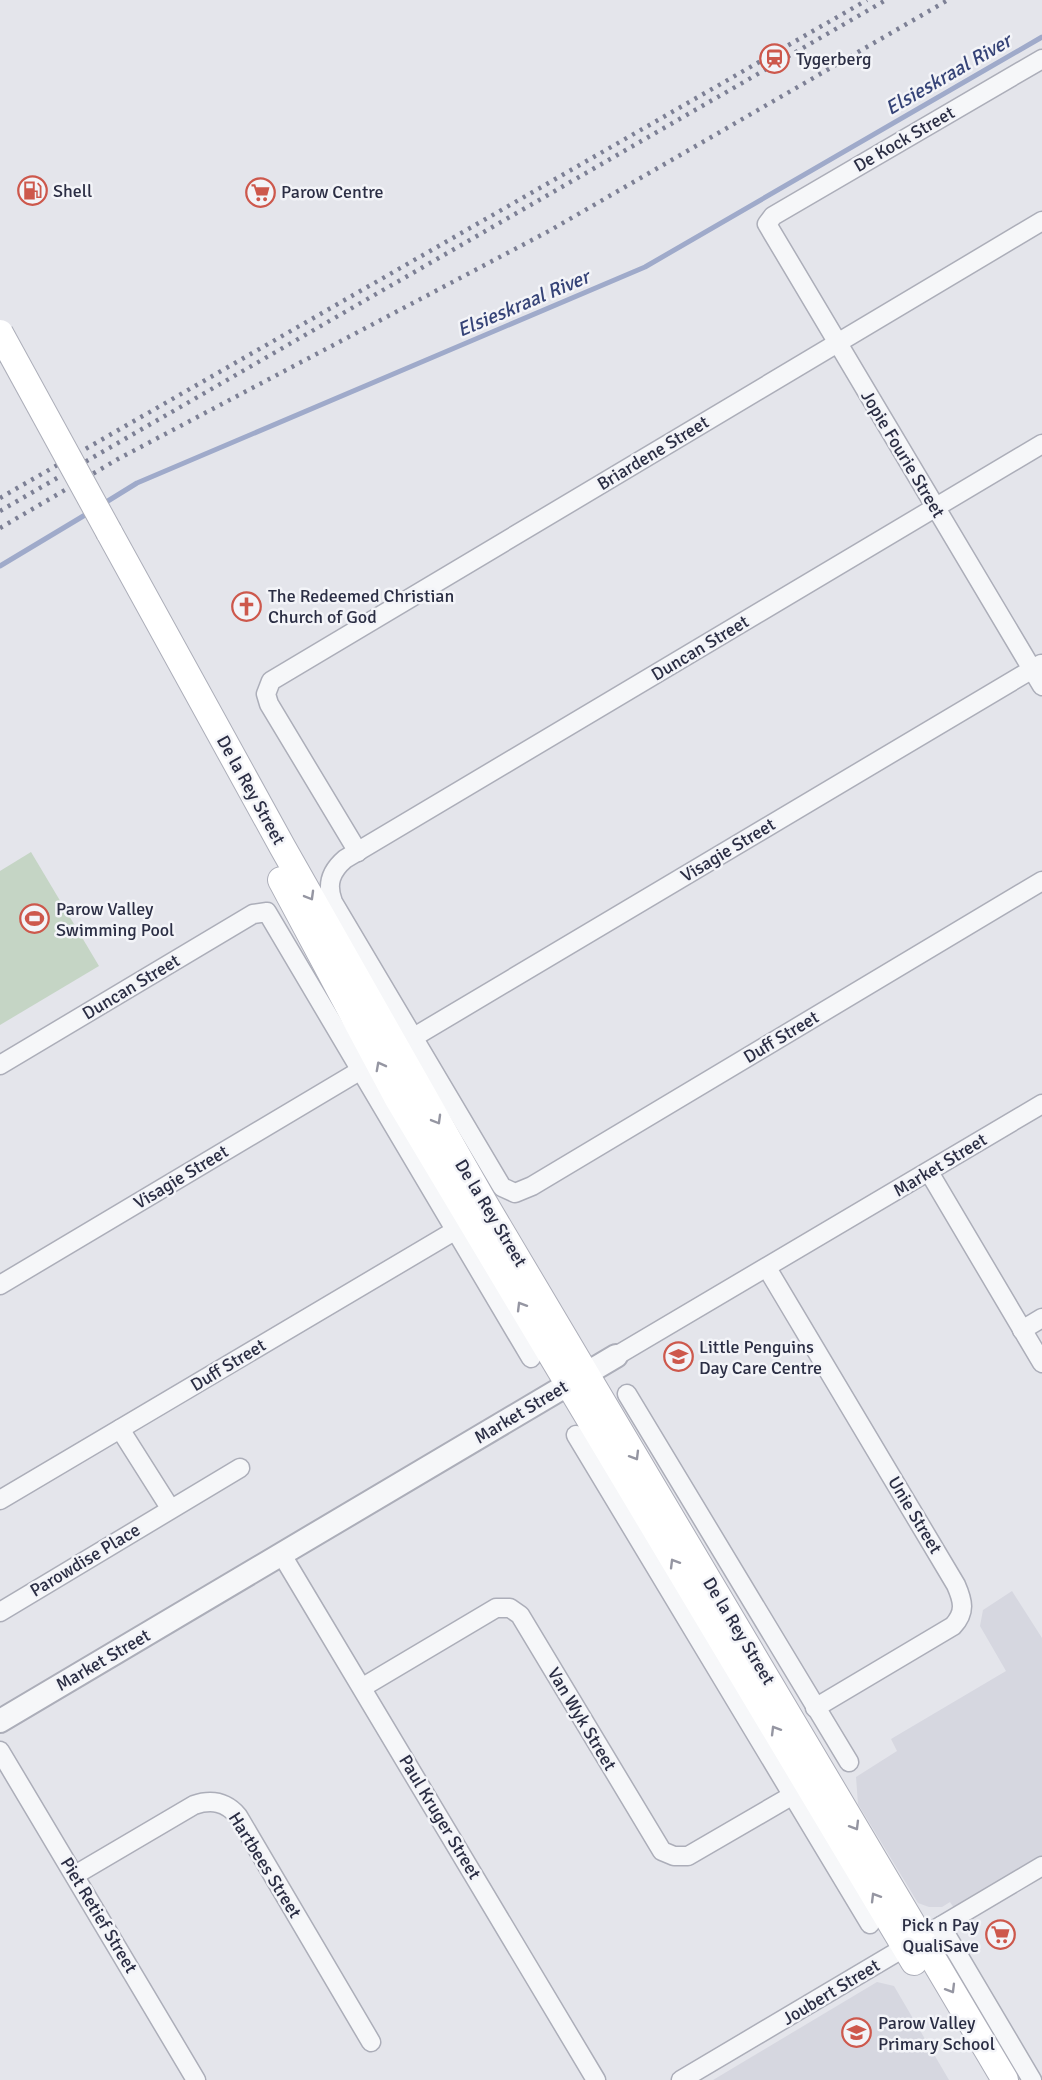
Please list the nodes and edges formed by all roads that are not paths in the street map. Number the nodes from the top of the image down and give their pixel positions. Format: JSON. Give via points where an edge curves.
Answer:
{"nodes":[{"id":1,"x":1042,"y":59,"type":"edge"},
{"id":2,"x":768,"y":221,"type":"joint"},
{"id":3,"x":1042,"y":221,"type":"edge"},
{"id":4,"x":0,"y":333,"type":"edge"},
{"id":5,"x":836,"y":344,"type":"junction"},
{"id":6,"x":0,"y":366,"type":"edge"},
{"id":7,"x":1042,"y":444,"type":"edge"},
{"id":8,"x":936,"y":508,"type":"junction"},
{"id":9,"x":102,"y":535,"type":"junction"},
{"id":10,"x":1037,"y":666,"type":"edge"},
{"id":11,"x":1042,"y":686,"type":"edge"},
{"id":12,"x":358,"y":852,"type":"junction"},
{"id":13,"x":1042,"y":881,"type":"edge"},
{"id":14,"x":414,"y":1037,"type":"junction"},
{"id":15,"x":0,"y":1065,"type":"edge"},
{"id":16,"x":361,"y":1070,"type":"junction"},
{"id":17,"x":1042,"y":1104,"type":"edge"},
{"id":18,"x":929,"y":1172,"type":"junction"},
{"id":19,"x":520,"y":1192,"type":"joint"},
{"id":20,"x":456,"y":1230,"type":"junction"},
{"id":21,"x":767,"y":1268,"type":"junction"},
{"id":22,"x":0,"y":1285,"type":"edge"},
{"id":23,"x":1042,"y":1318,"type":"edge"},
{"id":24,"x":1022,"y":1329,"type":"junction"},
{"id":25,"x":616,"y":1356,"type":"joint"},
{"id":26,"x":531,"y":1358,"type":"dead end"},
{"id":27,"x":1042,"y":1363,"type":"edge"},
{"id":28,"x":577,"y":1379,"type":"junction"},
{"id":29,"x":627,"y":1394,"type":"dead end"},
{"id":30,"x":120,"y":1430,"type":"junction"},
{"id":31,"x":576,"y":1435,"type":"dead end"},
{"id":32,"x":240,"y":1468,"type":"dead end"},
{"id":33,"x":0,"y":1500,"type":"edge"},
{"id":34,"x":170,"y":1508,"type":"junction"},
{"id":35,"x":282,"y":1555,"type":"junction"},
{"id":36,"x":0,"y":1612,"type":"edge"},
{"id":37,"x":363,"y":1687,"type":"junction"},
{"id":38,"x":814,"y":1708,"type":"junction"},
{"id":39,"x":0,"y":1721,"type":"edge"},
{"id":40,"x":0,"y":1751,"type":"edge"},
{"id":41,"x":849,"y":1762,"type":"dead end"},
{"id":42,"x":793,"y":1795,"type":"junction"},
{"id":43,"x":1042,"y":1866,"type":"edge"},
{"id":44,"x":75,"y":1875,"type":"junction"},
{"id":45,"x":870,"y":1924,"type":"dead end"},
{"id":46,"x":923,"y":1937,"type":"junction"},
{"id":47,"x":371,"y":2042,"type":"dead end"},
{"id":48,"x":196,"y":2080,"type":"edge"},
{"id":49,"x":596,"y":2080,"type":"edge"},
{"id":50,"x":681,"y":2080,"type":"edge"},
{"id":51,"x":985,"y":2080,"type":"edge"},
{"id":52,"x":1005,"y":2080,"type":"edge"},
{"id":53,"x":1032,"y":2080,"type":"edge"}],
"edges":[{"from":1,"to":2,"type":"street","name":"De Kock Street"},
{"from":2,"to":5,"type":"street","name":"Jopie Fourie Street"},
{"from":3,"to":5,"type":"street","name":"Briardene Street"},
{"from":4,"to":9,"type":"main road","name":"De la Rey Street","bridge":true},
{"from":5,"to":8,"type":"street","name":"Jopie Fourie Street"},
{"from":5,"to":12,"type":"street","name":"Briardene Street","via":[[274,680],[267,688],[269,704]]},
{"from":6,"to":9,"type":"main road","name":"De la Rey Street"},
{"from":7,"to":8,"type":"street","name":"Duncan Street"},
{"from":8,"to":10,"type":"street","name":"Jopie Fourie Street"},
{"from":8,"to":12,"type":"street","name":"Duncan Street"},
{"from":9,"to":28,"type":"main road","name":"De la Rey Street","via":[[398,1099]]},
{"from":10,"to":11,"type":"street","name":"Jopie Fourie Street"},
{"from":10,"to":14,"type":"street","name":"Visagie Street"},
{"from":12,"to":14,"type":"street","name":"De la Rey Street","via":[[334,871],[330,895]]},
{"from":13,"to":19,"type":"street","name":"Duff Street"},
{"from":14,"to":19,"type":"street","name":"De la Rey Street","via":[[502,1187],[511,1193]]},
{"from":15,"to":16,"type":"street","name":"Duncan Street","via":[[252,914],[263,912],[270,915]]},
{"from":16,"to":20,"type":"street"},
{"from":16,"to":22,"type":"street","name":"Visagie Street"},
{"from":17,"to":18,"type":"street","name":"Market Street"},
{"from":18,"to":21,"type":"street","name":"Market Street"},
{"from":18,"to":24,"type":"street"},
{"from":20,"to":26,"type":"street"},
{"from":20,"to":30,"type":"street","name":"Duff Street"},
{"from":21,"to":25,"type":"street","name":"Market Street"},
{"from":21,"to":38,"type":"street","name":"Unie Street","via":[[956,1585],[963,1609],[953,1626]]},
{"from":23,"to":24,"type":"street"},
{"from":24,"to":27,"type":"street"},
{"from":25,"to":28,"type":"street","name":"Market Street"},
{"from":28,"to":35,"type":"street","name":"Market Street"},
{"from":28,"to":46,"type":"main road","name":"De la Rey Street"},
{"from":29,"to":38,"type":"street","name":"De la Rey Street"},
{"from":30,"to":33,"type":"street","name":"Duff Street"},
{"from":30,"to":34,"type":"street"},
{"from":31,"to":42,"type":"street"},
{"from":32,"to":34,"type":"street","name":"Parowdise Place"},
{"from":34,"to":36,"type":"street","name":"Parowdise Place"},
{"from":35,"to":37,"type":"street","name":"Paul Kruger Street"},
{"from":35,"to":39,"type":"street","name":"Market Street"},
{"from":37,"to":42,"type":"street","name":"Van Wyk Street","via":[[496,1608],[510,1608],[520,1615],[662,1851],[688,1856]]},
{"from":37,"to":49,"type":"street","name":"Paul Kruger Street"},
{"from":38,"to":41,"type":"street","name":"De la Rey Street"},
{"from":40,"to":44,"type":"street","name":"Piet Retief Street"},
{"from":42,"to":45,"type":"street"},
{"from":43,"to":46,"type":"street","name":"Joubert Street"},
{"from":44,"to":47,"type":"street","name":"Hartbees Street","via":[[194,1805],[211,1802],[226,1806],[238,1816]]},
{"from":44,"to":48,"type":"street","name":"Piet Retief Street"},
{"from":46,"to":50,"type":"street","name":"Joubert Street"},
{"from":46,"to":51,"type":"main road","name":"De la Rey Street"},
{"from":46,"to":52,"type":"main road","name":"De la Rey Street","one_way":true},
{"from":46,"to":53,"type":"street","name":"De la Rey Street"}]}
